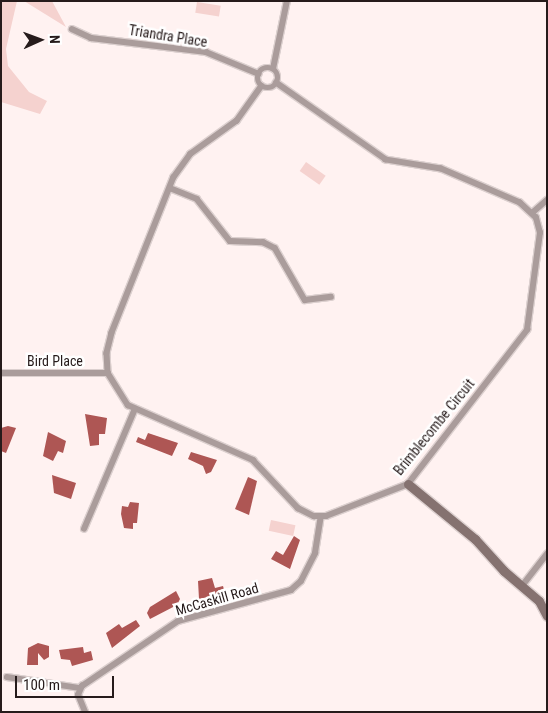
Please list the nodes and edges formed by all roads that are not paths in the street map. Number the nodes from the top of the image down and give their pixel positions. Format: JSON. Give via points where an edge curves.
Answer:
{"nodes":[{"id":1,"x":287,"y":1,"type":"edge"},
{"id":2,"x":72,"y":29,"type":"dead end"},
{"id":3,"x":273,"y":69,"type":"junction"},
{"id":4,"x":259,"y":74,"type":"junction"},
{"id":5,"x":276,"y":84,"type":"junction"},
{"id":6,"x":262,"y":86,"type":"junction"},
{"id":7,"x":170,"y":188,"type":"junction"},
{"id":8,"x":547,"y":200,"type":"edge"},
{"id":9,"x":532,"y":213,"type":"junction"},
{"id":10,"x":331,"y":297,"type":"dead end"},
{"id":11,"x":1,"y":373,"type":"edge"},
{"id":12,"x":108,"y":373,"type":"junction"},
{"id":13,"x":135,"y":409,"type":"junction"},
{"id":14,"x":408,"y":484,"type":"junction"},
{"id":15,"x":321,"y":516,"type":"junction"},
{"id":16,"x":84,"y":529,"type":"dead end"},
{"id":17,"x":547,"y":554,"type":"edge"},
{"id":18,"x":522,"y":586,"type":"junction"},
{"id":19,"x":547,"y":616,"type":"edge"},
{"id":20,"x":6,"y":677,"type":"dead end"},
{"id":21,"x":80,"y":688,"type":"junction"},
{"id":22,"x":85,"y":712,"type":"edge"}],
"edges":[{"from":1,"to":3,"type":"street","via":[[283,35]]},
{"from":2,"to":4,"type":"street","name":"Triandra Place","via":[[91,38],[206,52]]},
{"from":3,"to":4,"type":"street","via":[[263,69]]},
{"from":3,"to":5,"type":"street","via":[[278,77]]},
{"from":4,"to":6,"type":"street"},
{"from":5,"to":6,"type":"street"},
{"from":5,"to":9,"type":"street","via":[[386,160],[441,169],[511,199]]},
{"from":6,"to":7,"type":"street","via":[[237,121],[183,162]]},
{"from":7,"to":10,"type":"street","via":[[197,199],[230,241],[262,242],[275,248],[305,300]]},
{"from":7,"to":12,"type":"street","via":[[112,333],[107,353]]},
{"from":8,"to":9,"type":"street"},
{"from":9,"to":14,"type":"street","name":"Brimblecombe Circuit","via":[[540,233],[530,323]]},
{"from":11,"to":12,"type":"street","name":"Bird Place"},
{"from":12,"to":13,"type":"street","via":[[118,394]]},
{"from":13,"to":15,"type":"street","via":[[253,460],[298,508]]},
{"from":13,"to":16,"type":"street"},
{"from":14,"to":15,"type":"street","name":"Brimblecombe Circuit"},
{"from":14,"to":18,"type":"street","via":[[475,539]]},
{"from":15,"to":21,"type":"street","name":"McCaskill Road","via":[[314,553],[301,581],[291,590],[178,621]]},
{"from":17,"to":18,"type":"street"},
{"from":18,"to":19,"type":"street","via":[[539,601]]},
{"from":20,"to":21,"type":"street"},
{"from":21,"to":22,"type":"street","via":[[78,695]]}]}
